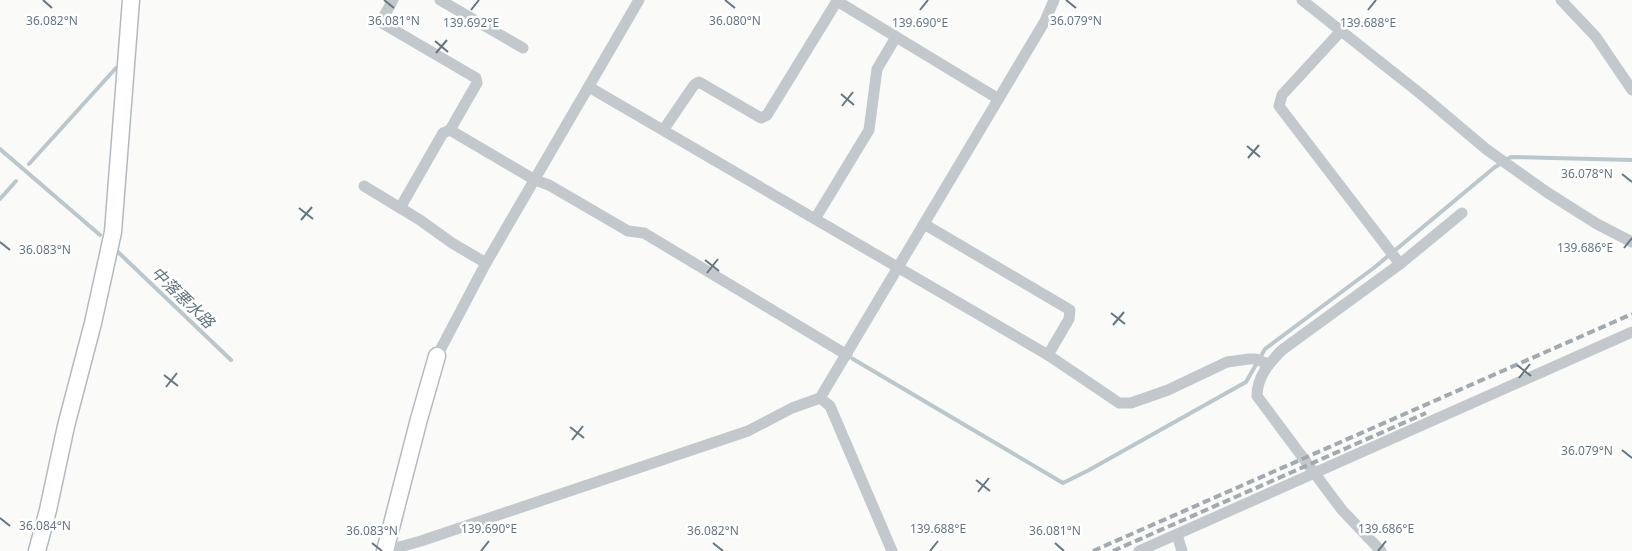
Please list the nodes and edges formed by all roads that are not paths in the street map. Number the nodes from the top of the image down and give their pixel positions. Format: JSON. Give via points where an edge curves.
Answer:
{"nodes":[{"id":1,"x":131,"y":0,"type":"edge"},
{"id":2,"x":393,"y":0,"type":"edge"},
{"id":3,"x":440,"y":0,"type":"edge"},
{"id":4,"x":639,"y":0,"type":"edge"},
{"id":5,"x":1054,"y":0,"type":"edge"},
{"id":6,"x":1302,"y":0,"type":"edge"},
{"id":7,"x":1561,"y":0,"type":"edge"},
{"id":8,"x":1341,"y":31,"type":"junction"},
{"id":9,"x":896,"y":36,"type":"junction"},
{"id":10,"x":524,"y":48,"type":"dead end"},
{"id":11,"x":589,"y":87,"type":"junction"},
{"id":12,"x":1632,"y":90,"type":"edge"},
{"id":13,"x":997,"y":98,"type":"junction"},
{"id":14,"x":664,"y":129,"type":"junction"},
{"id":15,"x":450,"y":130,"type":"junction"},
{"id":16,"x":535,"y":180,"type":"junction"},
{"id":17,"x":364,"y":186,"type":"dead end"},
{"id":18,"x":400,"y":208,"type":"junction"},
{"id":19,"x":1462,"y":213,"type":"dead end"},
{"id":20,"x":815,"y":219,"type":"junction"},
{"id":21,"x":924,"y":224,"type":"junction"},
{"id":22,"x":1632,"y":242,"type":"edge"},
{"id":23,"x":486,"y":264,"type":"junction"},
{"id":24,"x":1400,"y":264,"type":"junction"},
{"id":25,"x":897,"y":268,"type":"junction"},
{"id":26,"x":1632,"y":332,"type":"edge"},
{"id":27,"x":847,"y":355,"type":"junction"},
{"id":28,"x":1048,"y":355,"type":"junction"},
{"id":29,"x":437,"y":356,"type":"joint"},
{"id":30,"x":1268,"y":364,"type":"junction"},
{"id":31,"x":820,"y":398,"type":"junction"},
{"id":32,"x":1314,"y":474,"type":"junction"},
{"id":33,"x":1177,"y":535,"type":"junction"},
{"id":34,"x":37,"y":551,"type":"edge"},
{"id":35,"x":385,"y":551,"type":"edge"},
{"id":36,"x":892,"y":551,"type":"edge"},
{"id":37,"x":1140,"y":551,"type":"edge"},
{"id":38,"x":1182,"y":551,"type":"edge"},
{"id":39,"x":1381,"y":551,"type":"edge"}],
"edges":[{"from":1,"to":34,"type":"street","via":[[113,232]]},
{"from":2,"to":15,"type":"street","via":[[382,23],[476,78],[477,83]]},
{"from":3,"to":10,"type":"street"},
{"from":4,"to":11,"type":"street"},
{"from":5,"to":13,"type":"street","via":[[1045,21]]},
{"from":6,"to":8,"type":"street"},
{"from":7,"to":12,"type":"street","via":[[1596,37]]},
{"from":8,"to":22,"type":"street","via":[[1486,149],[1564,204]]},
{"from":8,"to":24,"type":"street","via":[[1282,95],[1279,106]]},
{"from":9,"to":13,"type":"street"},
{"from":9,"to":14,"type":"street","via":[[836,1],[767,115],[762,118],[699,82],[694,84]]},
{"from":9,"to":20,"type":"street","via":[[876,69],[869,130]]},
{"from":11,"to":14,"type":"street"},
{"from":11,"to":16,"type":"street"},
{"from":13,"to":21,"type":"street"},
{"from":14,"to":20,"type":"street"},
{"from":15,"to":16,"type":"street"},
{"from":15,"to":18,"type":"street","via":[[443,132]]},
{"from":16,"to":23,"type":"street"},
{"from":16,"to":27,"type":"street","via":[[628,231],[644,233]]},
{"from":17,"to":18,"type":"street"},
{"from":18,"to":23,"type":"street"},
{"from":19,"to":24,"type":"street"},
{"from":20,"to":25,"type":"street"},
{"from":21,"to":25,"type":"street"},
{"from":21,"to":28,"type":"street","via":[[1070,310],[1069,319]]},
{"from":23,"to":29,"type":"street"},
{"from":24,"to":30,"type":"street","via":[[1282,350]]},
{"from":25,"to":27,"type":"street"},
{"from":25,"to":28,"type":"street"},
{"from":26,"to":32,"type":"street"},
{"from":27,"to":31,"type":"street"},
{"from":28,"to":30,"type":"street","via":[[1113,399],[1126,404],[1168,390],[1227,362],[1256,359]]},
{"from":29,"to":35,"type":"street"},
{"from":30,"to":32,"type":"street","via":[[1256,387],[1256,396]]},
{"from":31,"to":35,"type":"street","via":[[792,408],[748,431],[700,448]]},
{"from":31,"to":36,"type":"street","via":[[830,406]]},
{"from":32,"to":33,"type":"street"},
{"from":32,"to":39,"type":"street","via":[[1342,510]]},
{"from":33,"to":37,"type":"street"},
{"from":33,"to":38,"type":"street"}]}
